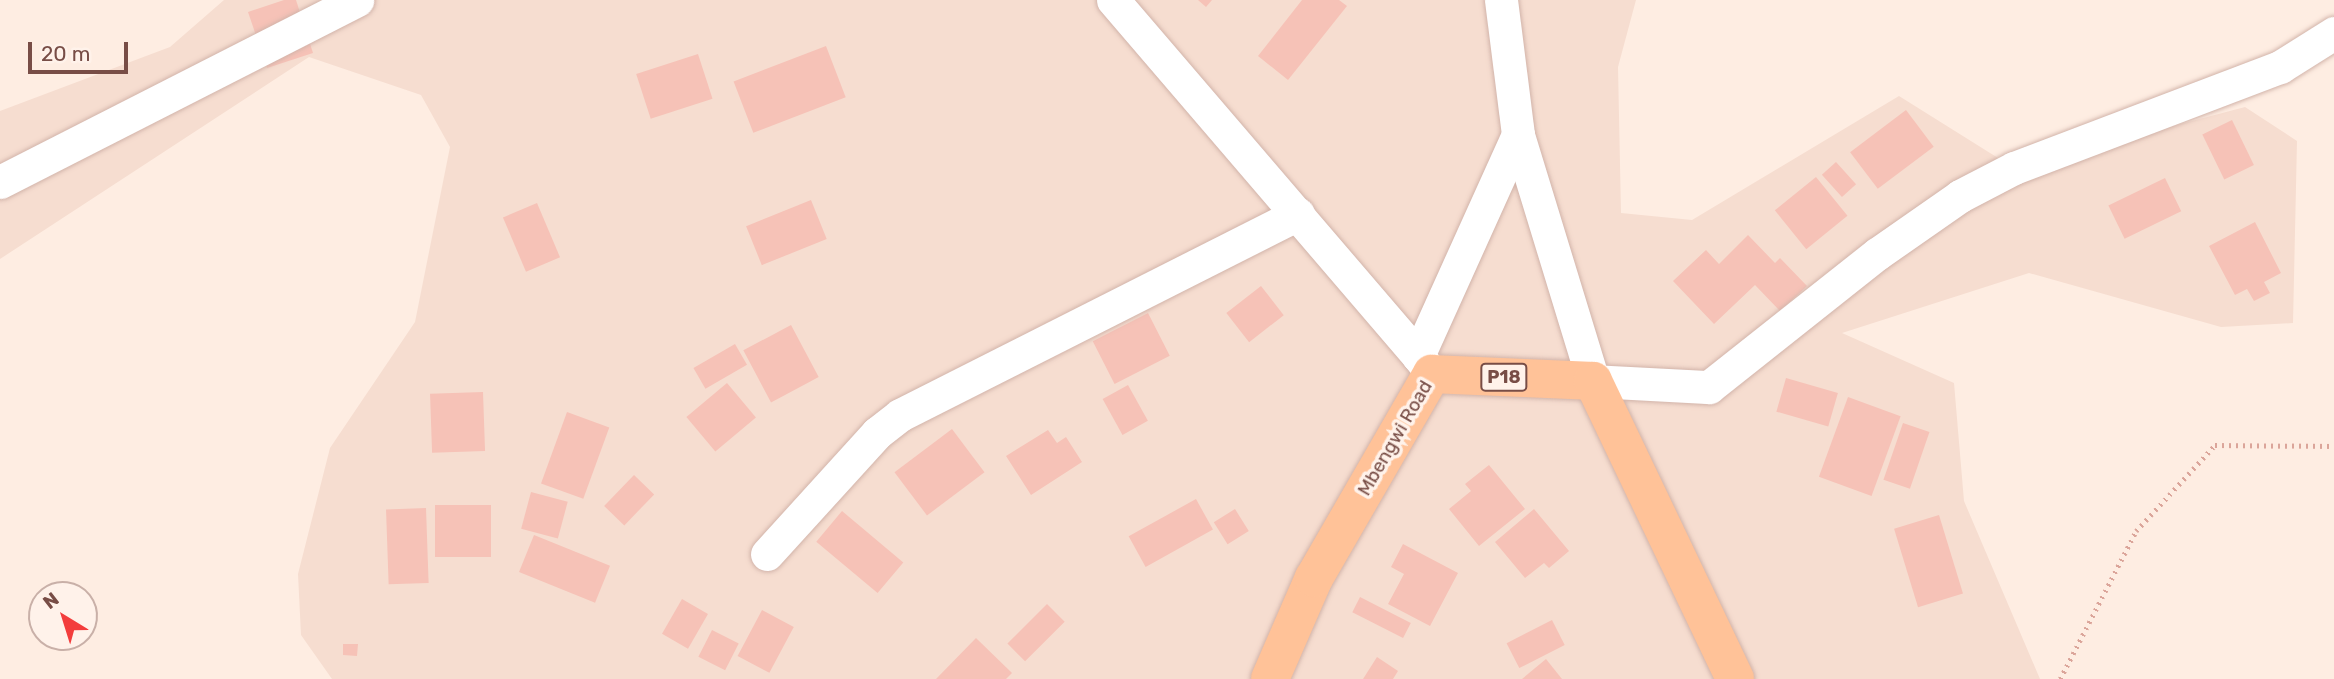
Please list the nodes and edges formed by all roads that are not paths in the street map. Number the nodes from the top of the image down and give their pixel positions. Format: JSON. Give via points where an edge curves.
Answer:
{"nodes":[{"id":1,"x":357,"y":0,"type":"edge"},
{"id":2,"x":1113,"y":0,"type":"edge"},
{"id":3,"x":1501,"y":0,"type":"edge"},
{"id":4,"x":2334,"y":33,"type":"edge"},
{"id":5,"x":1518,"y":135,"type":"junction"},
{"id":6,"x":0,"y":182,"type":"edge"},
{"id":7,"x":1298,"y":214,"type":"junction"},
{"id":8,"x":1425,"y":365,"type":"junction"},
{"id":9,"x":1593,"y":382,"type":"junction"},
{"id":10,"x":767,"y":554,"type":"dead end"},
{"id":11,"x":1270,"y":679,"type":"edge"},
{"id":12,"x":1735,"y":679,"type":"edge"}],
"edges":[{"from":1,"to":6,"type":"street"},
{"from":2,"to":7,"type":"street"},
{"from":3,"to":5,"type":"street"},
{"from":4,"to":9,"type":"street","via":[[2280,66],[2014,168],[1960,196],[1877,254],[1709,387]]},
{"from":5,"to":8,"type":"street"},
{"from":5,"to":9,"type":"street"},
{"from":7,"to":8,"type":"street"},
{"from":7,"to":10,"type":"street","via":[[900,415],[877,433]]},
{"from":8,"to":9,"type":"main road","name":"Mbengwi Road","number":"P18"},
{"from":8,"to":11,"type":"main road","name":"Mbengwi Road","via":[[1314,578]]},
{"from":9,"to":12,"type":"main road"}]}
